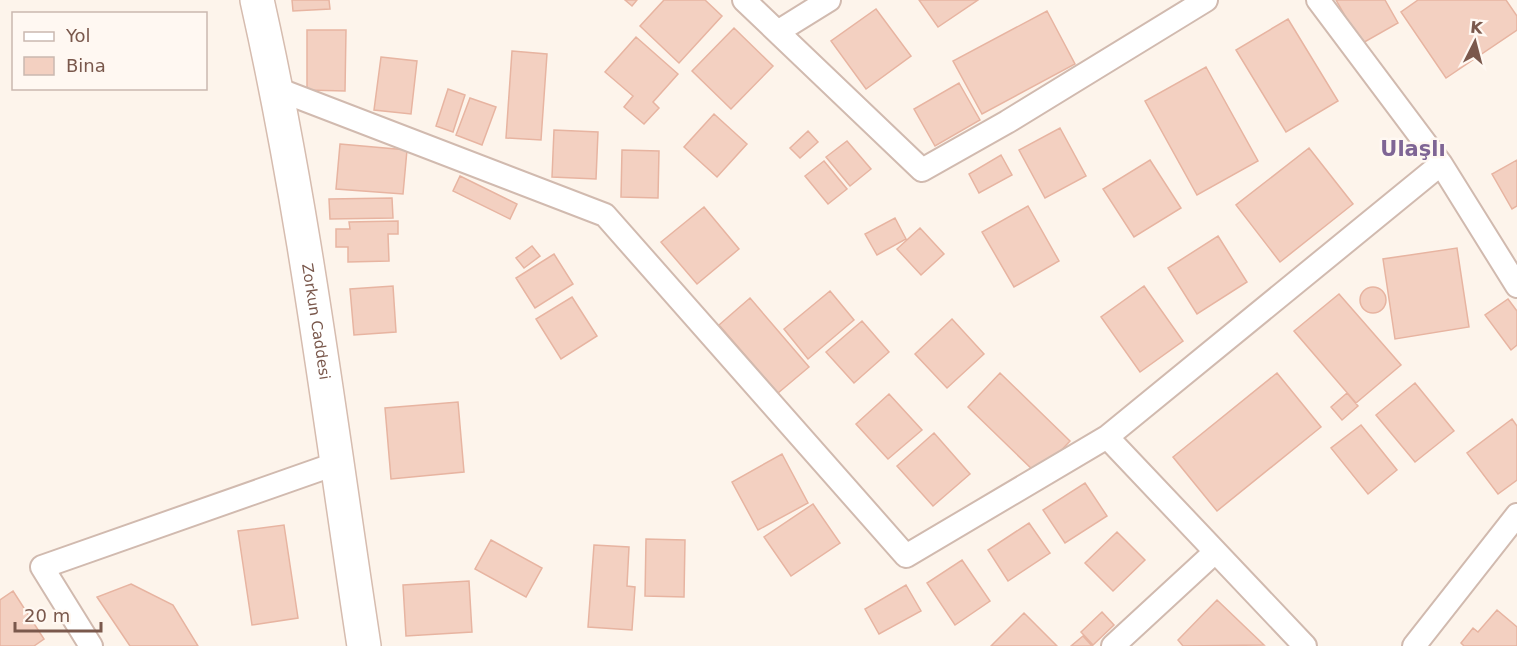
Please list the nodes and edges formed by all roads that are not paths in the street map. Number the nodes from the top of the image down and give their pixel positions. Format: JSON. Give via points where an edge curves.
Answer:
{"nodes":[{"id":1,"x":257,"y":0,"type":"edge"},
{"id":2,"x":744,"y":0,"type":"edge"},
{"id":3,"x":829,"y":0,"type":"edge"},
{"id":4,"x":1206,"y":0,"type":"edge"},
{"id":5,"x":1318,"y":0,"type":"edge"},
{"id":6,"x":779,"y":31,"type":"junction"},
{"id":7,"x":277,"y":89,"type":"junction"},
{"id":8,"x":1441,"y":164,"type":"junction"},
{"id":9,"x":1517,"y":285,"type":"edge"},
{"id":10,"x":1107,"y":437,"type":"junction"},
{"id":11,"x":338,"y":463,"type":"junction"},
{"id":12,"x":1517,"y":515,"type":"edge"},
{"id":13,"x":1215,"y":552,"type":"junction"},
{"id":14,"x":91,"y":646,"type":"edge"},
{"id":15,"x":364,"y":646,"type":"edge"},
{"id":16,"x":1113,"y":646,"type":"edge"},
{"id":17,"x":1305,"y":646,"type":"edge"},
{"id":18,"x":1414,"y":646,"type":"edge"}],
"edges":[{"from":1,"to":7,"type":"street","name":"Zorkun Caddesi"},
{"from":2,"to":6,"type":"street"},
{"from":3,"to":6,"type":"street"},
{"from":4,"to":6,"type":"street","via":[[922,170]]},
{"from":5,"to":8,"type":"street"},
{"from":7,"to":10,"type":"street","via":[[605,215],[906,556]]},
{"from":7,"to":11,"type":"street","name":"Zorkun Caddesi"},
{"from":8,"to":9,"type":"street"},
{"from":8,"to":10,"type":"street"},
{"from":10,"to":13,"type":"street"},
{"from":11,"to":14,"type":"street","via":[[42,567]]},
{"from":11,"to":15,"type":"street","name":"Zorkun Caddesi"},
{"from":12,"to":18,"type":"street"},
{"from":13,"to":16,"type":"street"},
{"from":13,"to":17,"type":"street"}]}
